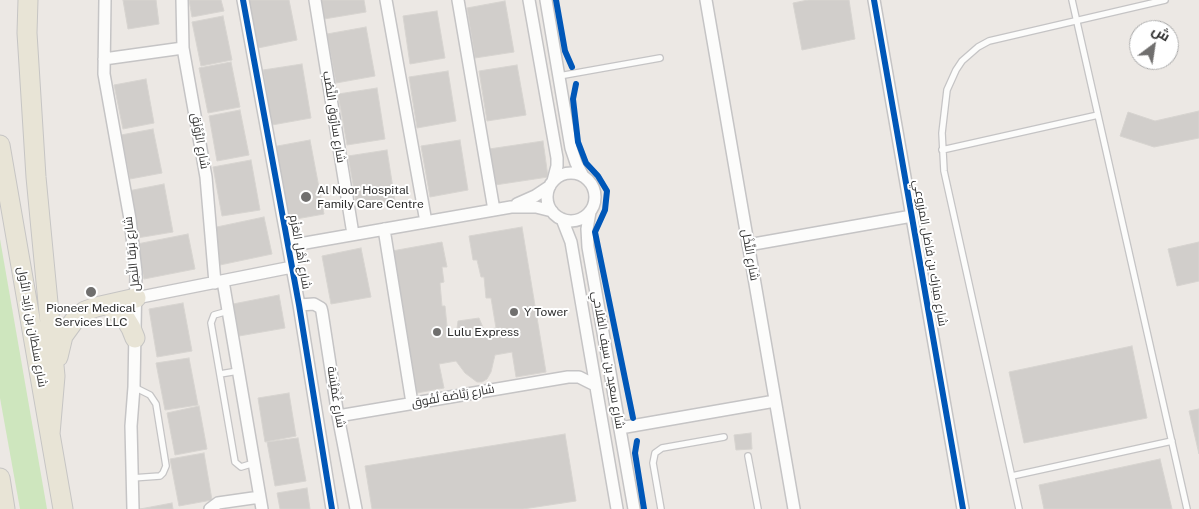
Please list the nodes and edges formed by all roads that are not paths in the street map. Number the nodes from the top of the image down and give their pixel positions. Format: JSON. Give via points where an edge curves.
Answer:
{"nodes":[{"id":1,"x":28,"y":0,"type":"edge"},
{"id":2,"x":105,"y":0,"type":"edge"},
{"id":3,"x":182,"y":0,"type":"edge"},
{"id":4,"x":244,"y":0,"type":"edge"},
{"id":5,"x":315,"y":0,"type":"edge"},
{"id":6,"x":386,"y":0,"type":"edge"},
{"id":7,"x":458,"y":0,"type":"edge"},
{"id":8,"x":529,"y":0,"type":"edge"},
{"id":9,"x":546,"y":0,"type":"edge"},
{"id":10,"x":706,"y":0,"type":"edge"},
{"id":11,"x":874,"y":0,"type":"edge"},
{"id":12,"x":1072,"y":0,"type":"edge"},
{"id":13,"x":1165,"y":0,"type":"edge"},
{"id":14,"x":1077,"y":21,"type":"junction"},
{"id":15,"x":183,"y":48,"type":"junction"},
{"id":16,"x":660,"y":58,"type":"dead end"},
{"id":17,"x":104,"y":59,"type":"junction"},
{"id":18,"x":559,"y":76,"type":"junction"},
{"id":19,"x":1098,"y":114,"type":"junction"},
{"id":20,"x":0,"y":146,"type":"edge"},
{"id":21,"x":942,"y":150,"type":"junction"},
{"id":22,"x":583,"y":176,"type":"junction"},
{"id":23,"x":552,"y":184,"type":"junction"},
{"id":24,"x":511,"y":207,"type":"junction"},
{"id":25,"x":494,"y":210,"type":"junction"},
{"id":26,"x":552,"y":211,"type":"junction"},
{"id":27,"x":590,"y":212,"type":"junction"},
{"id":28,"x":912,"y":216,"type":"junction"},
{"id":29,"x":562,"y":219,"type":"junction"},
{"id":30,"x":426,"y":222,"type":"junction"},
{"id":31,"x":384,"y":229,"type":"junction"},
{"id":32,"x":353,"y":234,"type":"junction"},
{"id":33,"x":748,"y":245,"type":"junction"},
{"id":34,"x":288,"y":246,"type":"junction"},
{"id":35,"x":292,"y":267,"type":"junction"},
{"id":36,"x":219,"y":282,"type":"junction"},
{"id":37,"x":136,"y":298,"type":"junction"},
{"id":38,"x":107,"y":305,"type":"junction"},
{"id":39,"x":298,"y":305,"type":"junction"},
{"id":40,"x":228,"y":311,"type":"junction"},
{"id":41,"x":135,"y":338,"type":"junction"},
{"id":42,"x":591,"y":358,"type":"junction"},
{"id":43,"x":238,"y":371,"type":"junction"},
{"id":44,"x":220,"y":374,"type":"junction"},
{"id":45,"x":55,"y":376,"type":"junction"},
{"id":46,"x":568,"y":377,"type":"junction"},
{"id":47,"x":595,"y":384,"type":"junction"},
{"id":48,"x":134,"y":387,"type":"junction"},
{"id":49,"x":776,"y":401,"type":"junction"},
{"id":50,"x":412,"y":403,"type":"junction"},
{"id":51,"x":338,"y":416,"type":"junction"},
{"id":52,"x":620,"y":428,"type":"junction"},
{"id":53,"x":50,"y":434,"type":"junction"},
{"id":54,"x":724,"y":437,"type":"dead end"},
{"id":55,"x":1172,"y":441,"type":"junction"},
{"id":56,"x":748,"y":456,"type":"dead end"},
{"id":57,"x":254,"y":463,"type":"junction"},
{"id":58,"x":1012,"y":476,"type":"junction"},
{"id":59,"x":0,"y":478,"type":"edge"},
{"id":60,"x":132,"y":478,"type":"junction"},
{"id":61,"x":260,"y":497,"type":"junction"},
{"id":62,"x":5,"y":509,"type":"edge"},
{"id":63,"x":64,"y":509,"type":"edge"},
{"id":64,"x":133,"y":509,"type":"edge"},
{"id":65,"x":210,"y":509,"type":"edge"},
{"id":66,"x":262,"y":509,"type":"edge"},
{"id":67,"x":332,"y":509,"type":"edge"},
{"id":68,"x":356,"y":509,"type":"edge"},
{"id":69,"x":617,"y":509,"type":"edge"},
{"id":70,"x":634,"y":509,"type":"edge"},
{"id":71,"x":662,"y":509,"type":"edge"},
{"id":72,"x":758,"y":509,"type":"edge"},
{"id":73,"x":794,"y":509,"type":"edge"},
{"id":74,"x":963,"y":509,"type":"edge"},
{"id":75,"x":1019,"y":509,"type":"edge"},
{"id":76,"x":1187,"y":509,"type":"edge"}],
"edges":[{"from":1,"to":45,"type":"main road","via":[[36,177]]},
{"from":2,"to":17,"type":"street","name":"شارع بَرقا النِّصِل"},
{"from":3,"to":15,"type":"street","name":"شارع الرَّوْنَق"},
{"from":4,"to":34,"type":"street","name":"شارع أهْل العَزْم"},
{"from":5,"to":32,"type":"street","name":"شارع سارُوق النَّصُب"},
{"from":6,"to":30,"type":"street"},
{"from":7,"to":25,"type":"street"},
{"from":8,"to":23,"type":"street","via":[[557,158]]},
{"from":9,"to":18,"type":"street"},
{"from":10,"to":33,"type":"street","name":"شارع النَّخْل"},
{"from":11,"to":28,"type":"street","name":"شارع مبارك بن فاضل المزروعي"},
{"from":12,"to":14,"type":"lane"},
{"from":13,"to":14,"type":"lane"},
{"from":14,"to":19,"type":"lane"},
{"from":14,"to":21,"type":"lane","via":[[989,41],[969,53],[947,90]]},
{"from":15,"to":17,"type":"street"},
{"from":15,"to":36,"type":"street","name":"شارع الرَّوْنَق","via":[[205,168]]},
{"from":16,"to":18,"type":"lane"},
{"from":17,"to":37,"type":"street","name":"شارع بَرقا النِّصِل","via":[[106,90],[134,245]]},
{"from":18,"to":22,"type":"street","via":[[571,148]]},
{"from":19,"to":21,"type":"lane"},
{"from":19,"to":55,"type":"lane"},
{"from":20,"to":53,"type":"main road","name":"شارع سلطان بن زايد الأول"},
{"from":21,"to":58,"type":"lane","via":[[948,191]]},
{"from":22,"to":23,"type":"street","via":[[568,173]]},
{"from":22,"to":27,"type":"street","via":[[595,192]]},
{"from":23,"to":24,"type":"street"},
{"from":23,"to":26,"type":"street","via":[[548,201]]},
{"from":24,"to":25,"type":"street"},
{"from":24,"to":26,"type":"street"},
{"from":25,"to":30,"type":"street"},
{"from":26,"to":29,"type":"street"},
{"from":27,"to":29,"type":"street","via":[[577,220]]},
{"from":27,"to":52,"type":"street","name":"شارع سعيد بن سيف الفلاحي","via":[[587,238]]},
{"from":28,"to":33,"type":"street"},
{"from":28,"to":74,"type":"street","name":"شارع مبارك بن فاضل المزروعي"},
{"from":29,"to":42,"type":"street","name":"شارع سعيد بن سيف الفلاحي","via":[[571,242]]},
{"from":30,"to":31,"type":"street"},
{"from":31,"to":32,"type":"street"},
{"from":31,"to":50,"type":"street"},
{"from":32,"to":34,"type":"street"},
{"from":33,"to":49,"type":"street","name":"شارع النَّخْل"},
{"from":34,"to":35,"type":"street","name":"شارع أهْل العَزْم"},
{"from":35,"to":36,"type":"street"},
{"from":35,"to":39,"type":"street","name":"شارع أهْل العَزْم"},
{"from":36,"to":37,"type":"street"},
{"from":36,"to":40,"type":"street","name":"شارع الرَّوْنَق"},
{"from":37,"to":38,"type":"main road"},
{"from":37,"to":41,"type":"street","name":"شارع بَرقا النِّصِل"},
{"from":38,"to":41,"type":"main road","via":[[125,318]]},
{"from":38,"to":45,"type":"main road","via":[[85,311],[68,326]]},
{"from":39,"to":51,"type":"street","name":"شارع غْمَيْسَة","via":[[314,304],[321,308]]},
{"from":39,"to":67,"type":"street","name":"شارع أهْل العَزْم"},
{"from":40,"to":43,"type":"street","name":"شارع الرَّوْنَق"},
{"from":40,"to":44,"type":"lane","via":[[214,315],[211,323]]},
{"from":41,"to":48,"type":"street","name":"شارع بَرقا النِّصِل"},
{"from":42,"to":46,"type":"street","name":"شارع رَبَّاضة لُفُوق","via":[[583,368]]},
{"from":42,"to":47,"type":"street","name":"شارع سعيد بن سيف الفلاحي"},
{"from":43,"to":44,"type":"lane"},
{"from":43,"to":57,"type":"street","name":"شارع الرَّوْنَق"},
{"from":44,"to":57,"type":"lane","via":[[236,462],[241,467]]},
{"from":45,"to":53,"type":"main road"},
{"from":46,"to":47,"type":"street","name":"شارع رَبَّاضة لُفُوق"},
{"from":46,"to":50,"type":"street","name":"شارع رَبَّاضة لُفُوق"},
{"from":47,"to":69,"type":"street","name":"شارع سعيد بن سيف الفلاحي"},
{"from":48,"to":60,"type":"street","name":"شارع بَرقا النِّصِل"},
{"from":48,"to":60,"type":"lane","via":[[150,395],[156,404],[166,466],[160,476]]},
{"from":49,"to":52,"type":"street"},
{"from":49,"to":73,"type":"street","name":"شارع النَّخْل"},
{"from":50,"to":51,"type":"street","name":"شارع رَبَّاضة لُفُوق"},
{"from":51,"to":68,"type":"street","name":"شارع غْمَيْسَة"},
{"from":52,"to":70,"type":"street","name":"شارع سعيد بن سيف الفلاحي"},
{"from":53,"to":63,"type":"main road","name":"شارع سلطان بن زايد الأول"},
{"from":54,"to":71,"type":"lane","via":[[662,448],[655,453],[653,463]]},
{"from":55,"to":58,"type":"lane"},
{"from":55,"to":76,"type":"lane"},
{"from":56,"to":72,"type":"lane"},
{"from":57,"to":61,"type":"street","name":"شارع الرَّوْنَق"},
{"from":58,"to":75,"type":"lane"},
{"from":59,"to":62,"type":"main road"},
{"from":60,"to":64,"type":"street","name":"شارع بَرقا النِّصِل"},
{"from":61,"to":65,"type":"street","via":[[218,503]]},
{"from":61,"to":66,"type":"street","name":"شارع الرَّوْنَق"}]}
